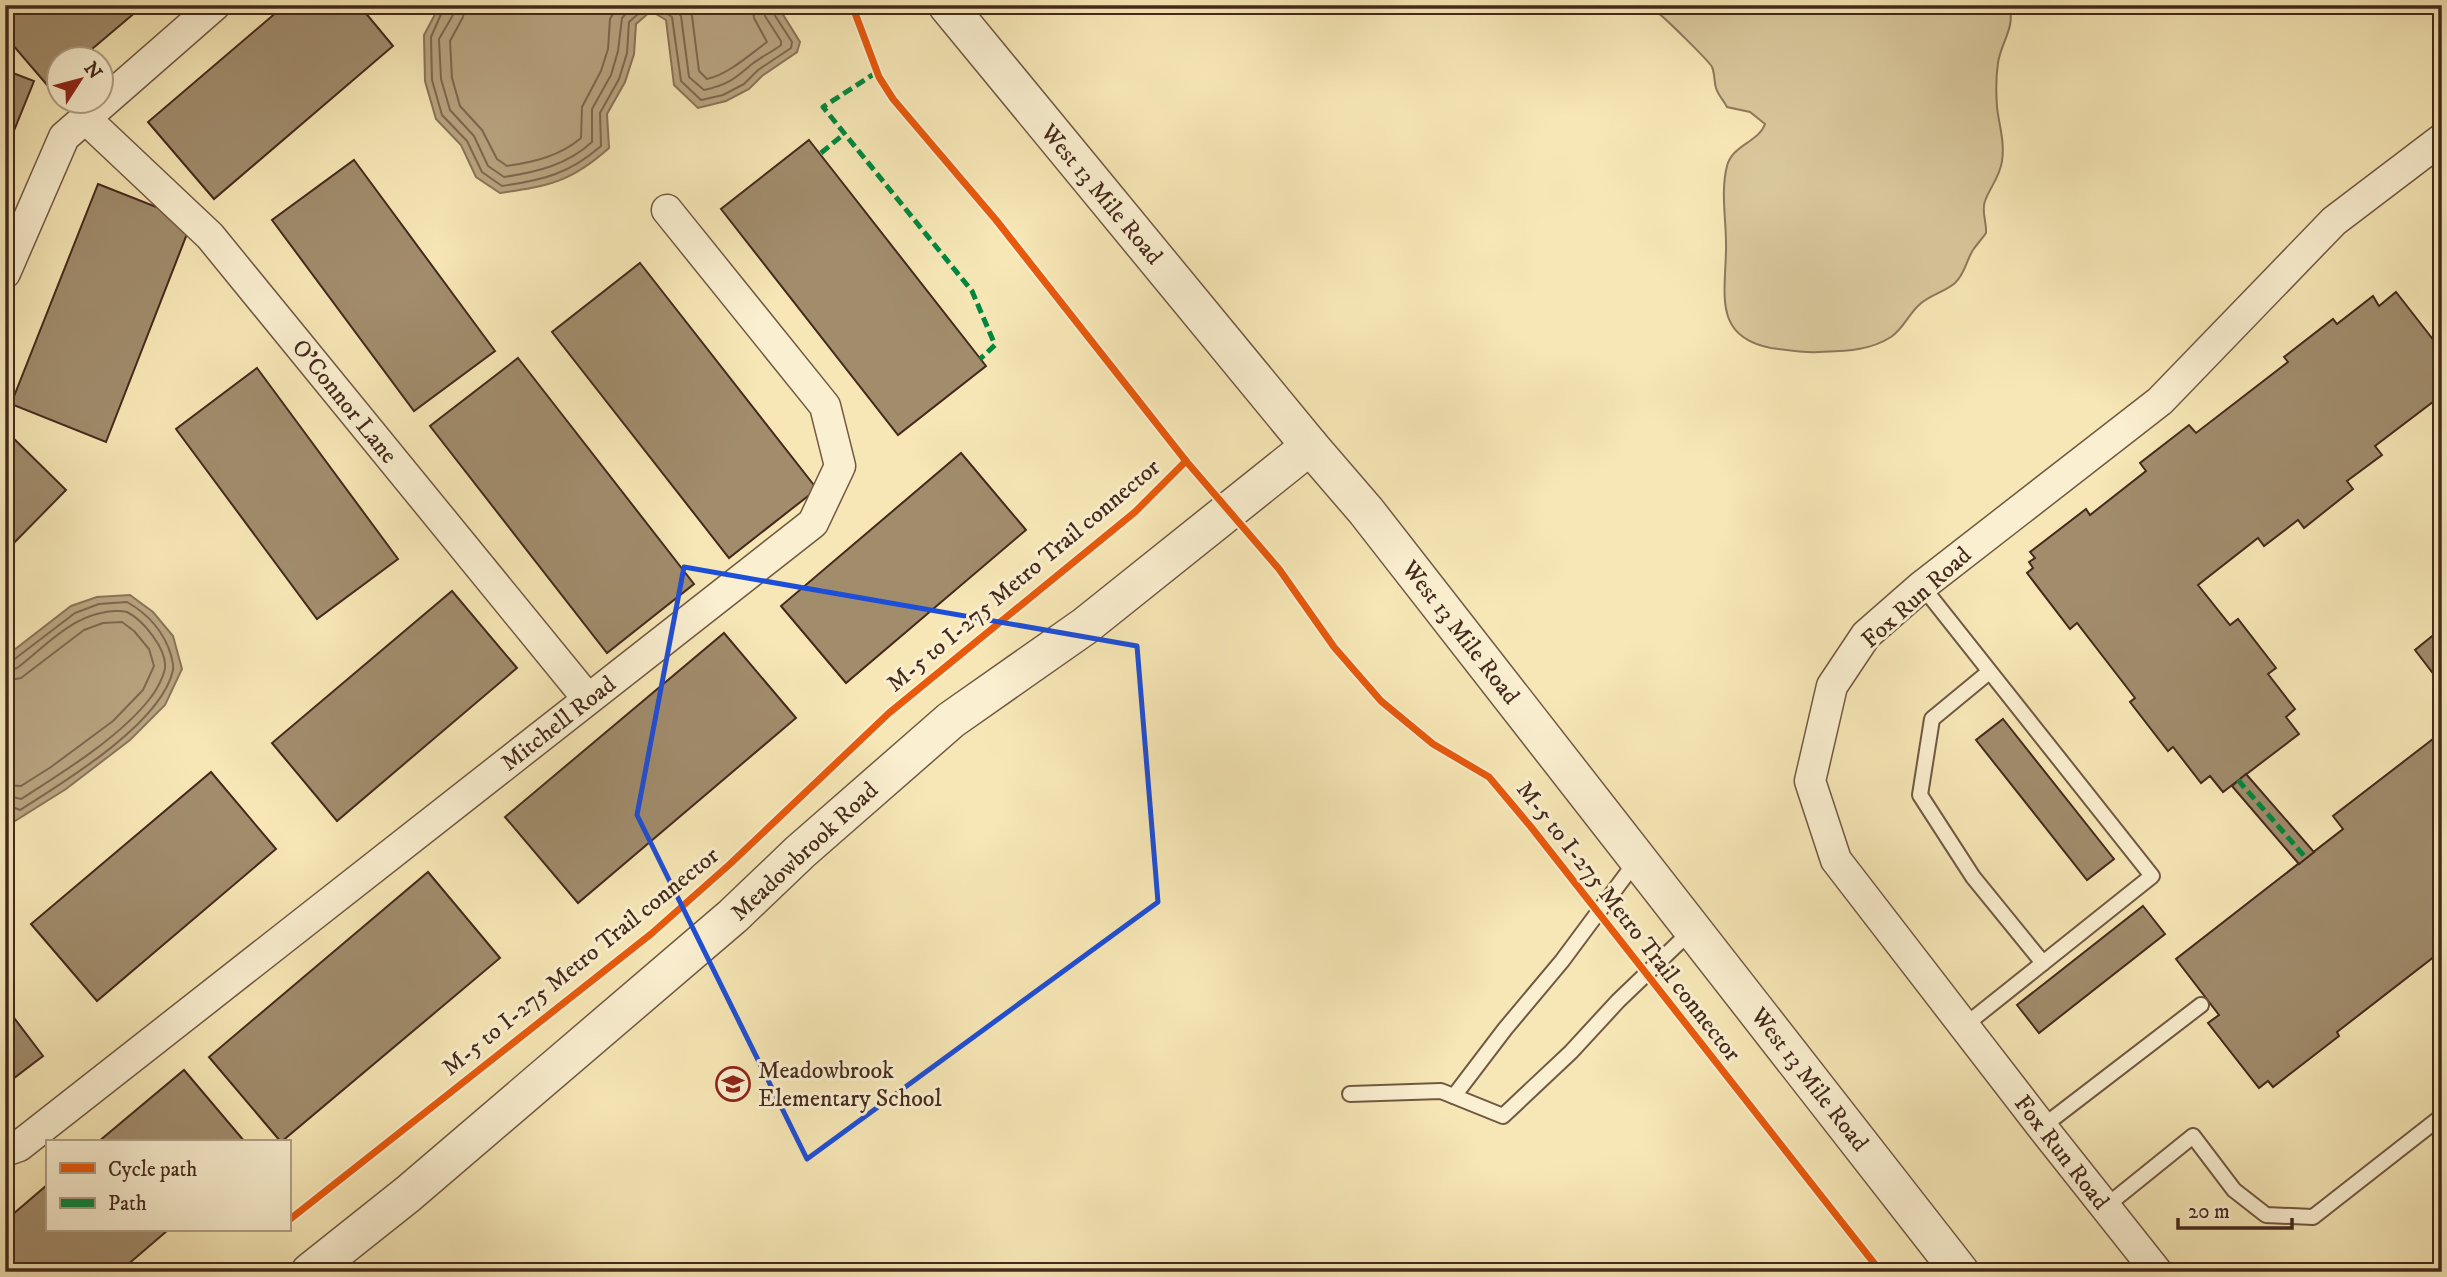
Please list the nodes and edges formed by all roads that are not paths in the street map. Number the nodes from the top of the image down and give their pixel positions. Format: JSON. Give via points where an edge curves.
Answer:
{"nodes":[{"id":1,"x":215,"y":5,"type":"edge"},
{"id":2,"x":947,"y":5,"type":"edge"},
{"id":3,"x":86,"y":119,"type":"junction"},
{"id":4,"x":2442,"y":139,"type":"edge"},
{"id":5,"x":667,"y":210,"type":"dead end"},
{"id":6,"x":5,"y":273,"type":"edge"},
{"id":7,"x":1310,"y":446,"type":"junction"},
{"id":8,"x":1922,"y":586,"type":"junction"},
{"id":9,"x":1989,"y":672,"type":"junction"},
{"id":10,"x":588,"y":699,"type":"junction"},
{"id":11,"x":1638,"y":859,"type":"junction"},
{"id":12,"x":1693,"y":929,"type":"junction"},
{"id":13,"x":2043,"y":963,"type":"junction"},
{"id":14,"x":2201,"y":1005,"type":"dead end"},
{"id":15,"x":1965,"y":1026,"type":"junction"},
{"id":16,"x":1350,"y":1094,"type":"dead end"},
{"id":17,"x":1454,"y":1096,"type":"junction"},
{"id":18,"x":2442,"y":1116,"type":"edge"},
{"id":19,"x":2042,"y":1127,"type":"junction"},
{"id":20,"x":5,"y":1151,"type":"edge"},
{"id":21,"x":2105,"y":1207,"type":"junction"},
{"id":22,"x":310,"y":1272,"type":"edge"},
{"id":23,"x":1960,"y":1272,"type":"edge"},
{"id":24,"x":2157,"y":1272,"type":"edge"}],
"edges":[{"from":1,"to":3,"type":"street"},
{"from":2,"to":7,"type":"street","name":"West 13 Mile Road"},
{"from":3,"to":6,"type":"street","via":[[64,137]]},
{"from":3,"to":10,"type":"street","name":"O'Connor Lane","via":[[210,236]]},
{"from":4,"to":8,"type":"street","name":"Fox Run Road","via":[[2334,221],[2161,401]]},
{"from":5,"to":10,"type":"street","name":"Mitchell Road","via":[[825,406],[841,466],[813,523]]},
{"from":7,"to":11,"type":"street","name":"West 13 Mile Road","via":[[1375,521]]},
{"from":7,"to":22,"type":"street","name":"Meadowbrook Road","via":[[1085,626],[951,720],[733,916]]},
{"from":8,"to":9,"type":"lane"},
{"from":8,"to":15,"type":"street","name":"Fox Run Road","via":[[1866,635],[1832,686],[1810,781],[1836,860]]},
{"from":9,"to":13,"type":"lane","via":[[1932,719],[1920,795],[1973,877]]},
{"from":9,"to":13,"type":"lane","via":[[2152,876]]},
{"from":10,"to":20,"type":"street","name":"Mitchell Road","via":[[19,1146]]},
{"from":11,"to":12,"type":"street","name":"West 13 Mile Road"},
{"from":11,"to":17,"type":"lane"},
{"from":12,"to":17,"type":"lane","via":[[1503,1115]]},
{"from":12,"to":23,"type":"street","name":"West 13 Mile Road"},
{"from":13,"to":15,"type":"lane"},
{"from":14,"to":19,"type":"lane"},
{"from":15,"to":19,"type":"street","name":"Fox Run Road"},
{"from":16,"to":17,"type":"lane","via":[[1441,1091]]},
{"from":18,"to":21,"type":"lane","via":[[2313,1217],[2266,1215],[2234,1189],[2193,1136]]},
{"from":19,"to":21,"type":"street","name":"Fox Run Road"},
{"from":21,"to":24,"type":"street","name":"Fox Run Road"}]}
